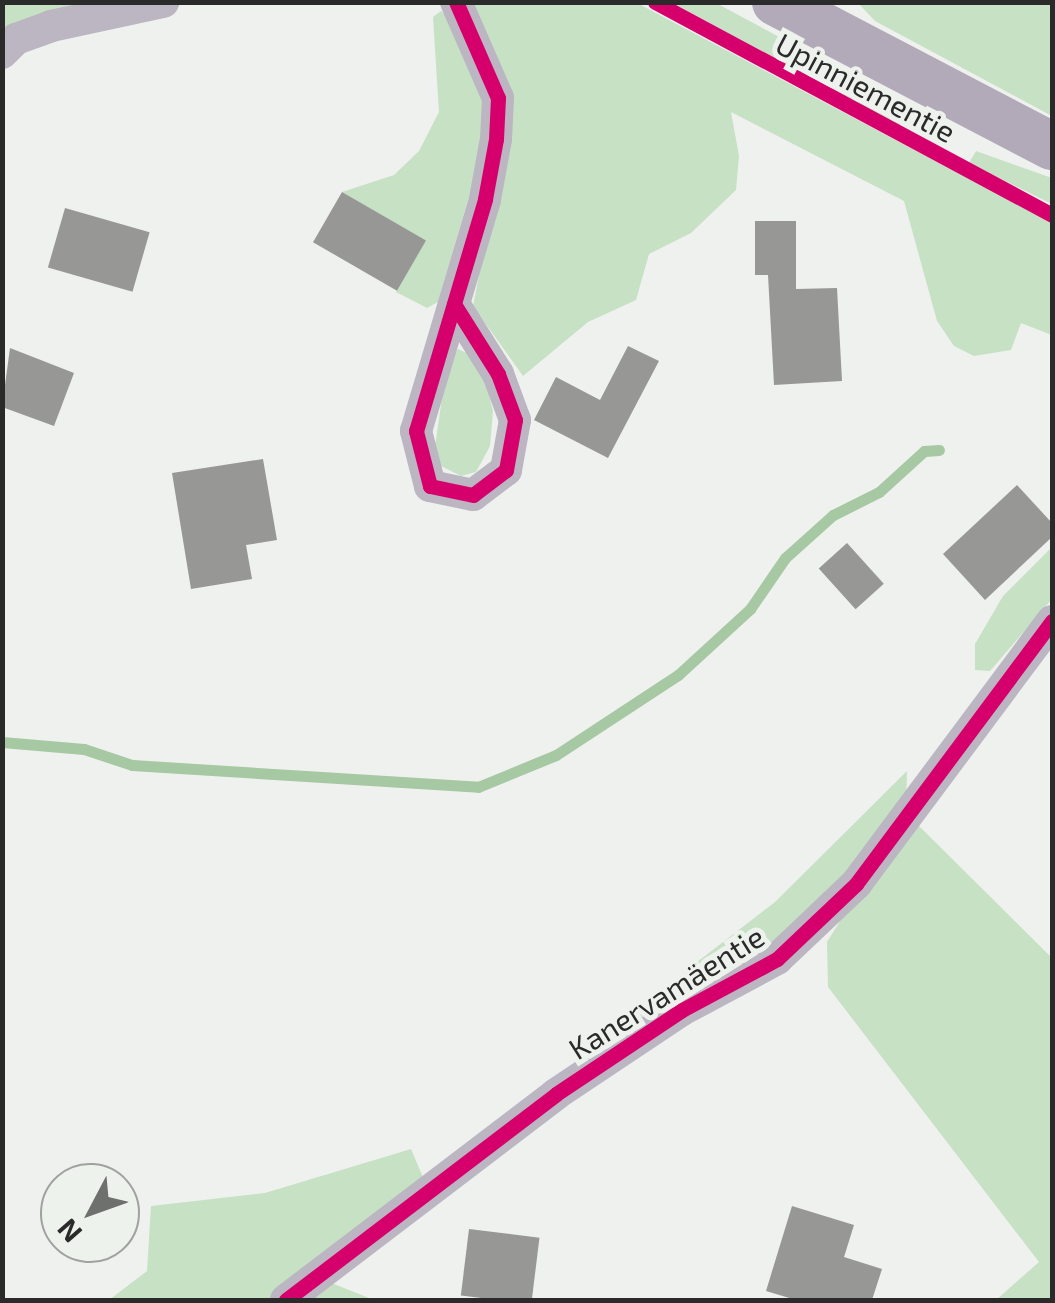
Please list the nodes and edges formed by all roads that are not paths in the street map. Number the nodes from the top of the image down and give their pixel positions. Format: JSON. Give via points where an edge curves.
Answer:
{"nodes":[{"id":1,"x":163,"y":2,"type":"edge"},
{"id":2,"x":456,"y":2,"type":"edge"},
{"id":3,"x":776,"y":2,"type":"edge"},
{"id":4,"x":2,"y":54,"type":"edge"},
{"id":5,"x":1052,"y":146,"type":"edge"},
{"id":6,"x":454,"y":304,"type":"junction"},
{"id":7,"x":1052,"y":621,"type":"edge"},
{"id":8,"x":286,"y":1300,"type":"edge"}],
"edges":[{"from":1,"to":4,"type":"street","via":[[51,26],[16,39]]},
{"from":2,"to":6,"type":"street","via":[[498,98],[484,199]]},
{"from":3,"to":5,"type":"main road","name":"Upinniementie"},
{"from":6,"to":6,"type":"street","via":[[416,431],[430,486],[473,495],[506,470],[516,420],[498,374]]},
{"from":7,"to":8,"type":"street","name":"Kanervamäentie","via":[[856,884],[777,959],[682,1010],[556,1094]]}]}
